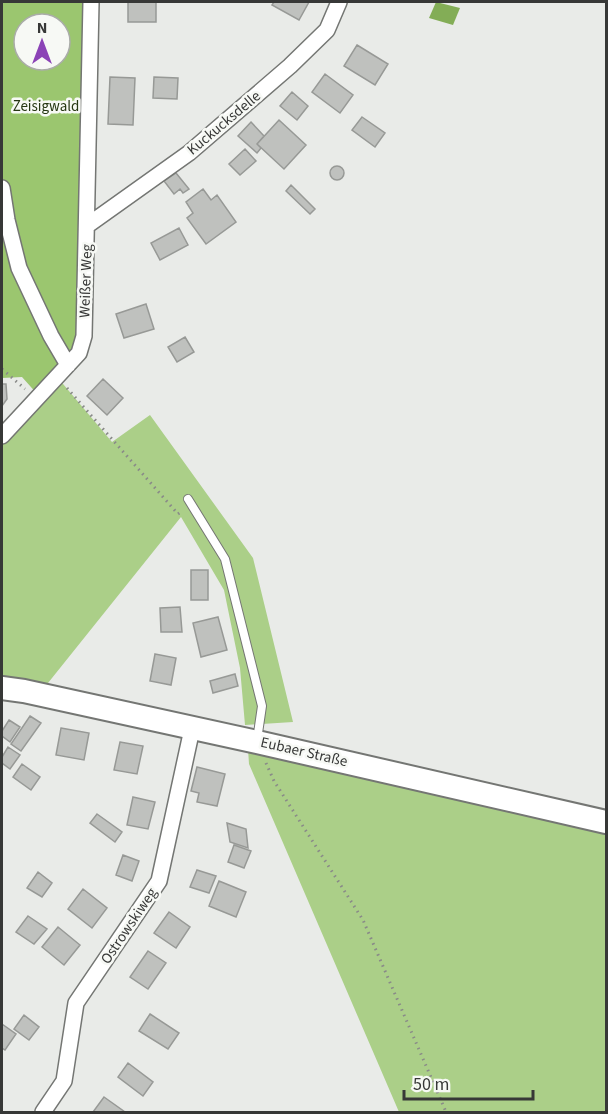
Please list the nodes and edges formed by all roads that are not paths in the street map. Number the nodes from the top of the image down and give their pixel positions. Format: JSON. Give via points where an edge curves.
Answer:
{"nodes":[{"id":1,"x":91,"y":2,"type":"edge"},
{"id":2,"x":339,"y":2,"type":"edge"},
{"id":3,"x":2,"y":188,"type":"edge"},
{"id":4,"x":88,"y":225,"type":"junction"},
{"id":5,"x":68,"y":365,"type":"junction"},
{"id":6,"x":2,"y":436,"type":"edge"},
{"id":7,"x":189,"y":501,"type":"road end"},
{"id":8,"x":2,"y":688,"type":"edge"},
{"id":9,"x":192,"y":729,"type":"junction"},
{"id":10,"x":257,"y":742,"type":"junction"},
{"id":11,"x":606,"y":822,"type":"edge"},
{"id":12,"x":43,"y":1113,"type":"edge"}],
"edges":[{"from":1,"to":4,"type":"street","name":"Weißer Weg"},
{"from":2,"to":4,"type":"street","name":"Kuckucksdelle","via":[[327,30],[290,66],[189,153]]},
{"from":3,"to":5,"type":"street","via":[[19,268]]},
{"from":4,"to":5,"type":"street","name":"Weißer Weg","via":[[84,336],[79,353]]},
{"from":5,"to":6,"type":"street","name":"Weißer Weg"},
{"from":7,"to":10,"type":"lane","via":[[225,559],[262,706]]},
{"from":8,"to":9,"type":"street","name":"Eubaer Straße"},
{"from":9,"to":10,"type":"street","name":"Eubaer Straße"},
{"from":9,"to":12,"type":"street","name":"Ostrowskiweg","via":[[159,881],[76,1004],[63,1081]]},
{"from":10,"to":11,"type":"street","name":"Eubaer Straße"}]}
